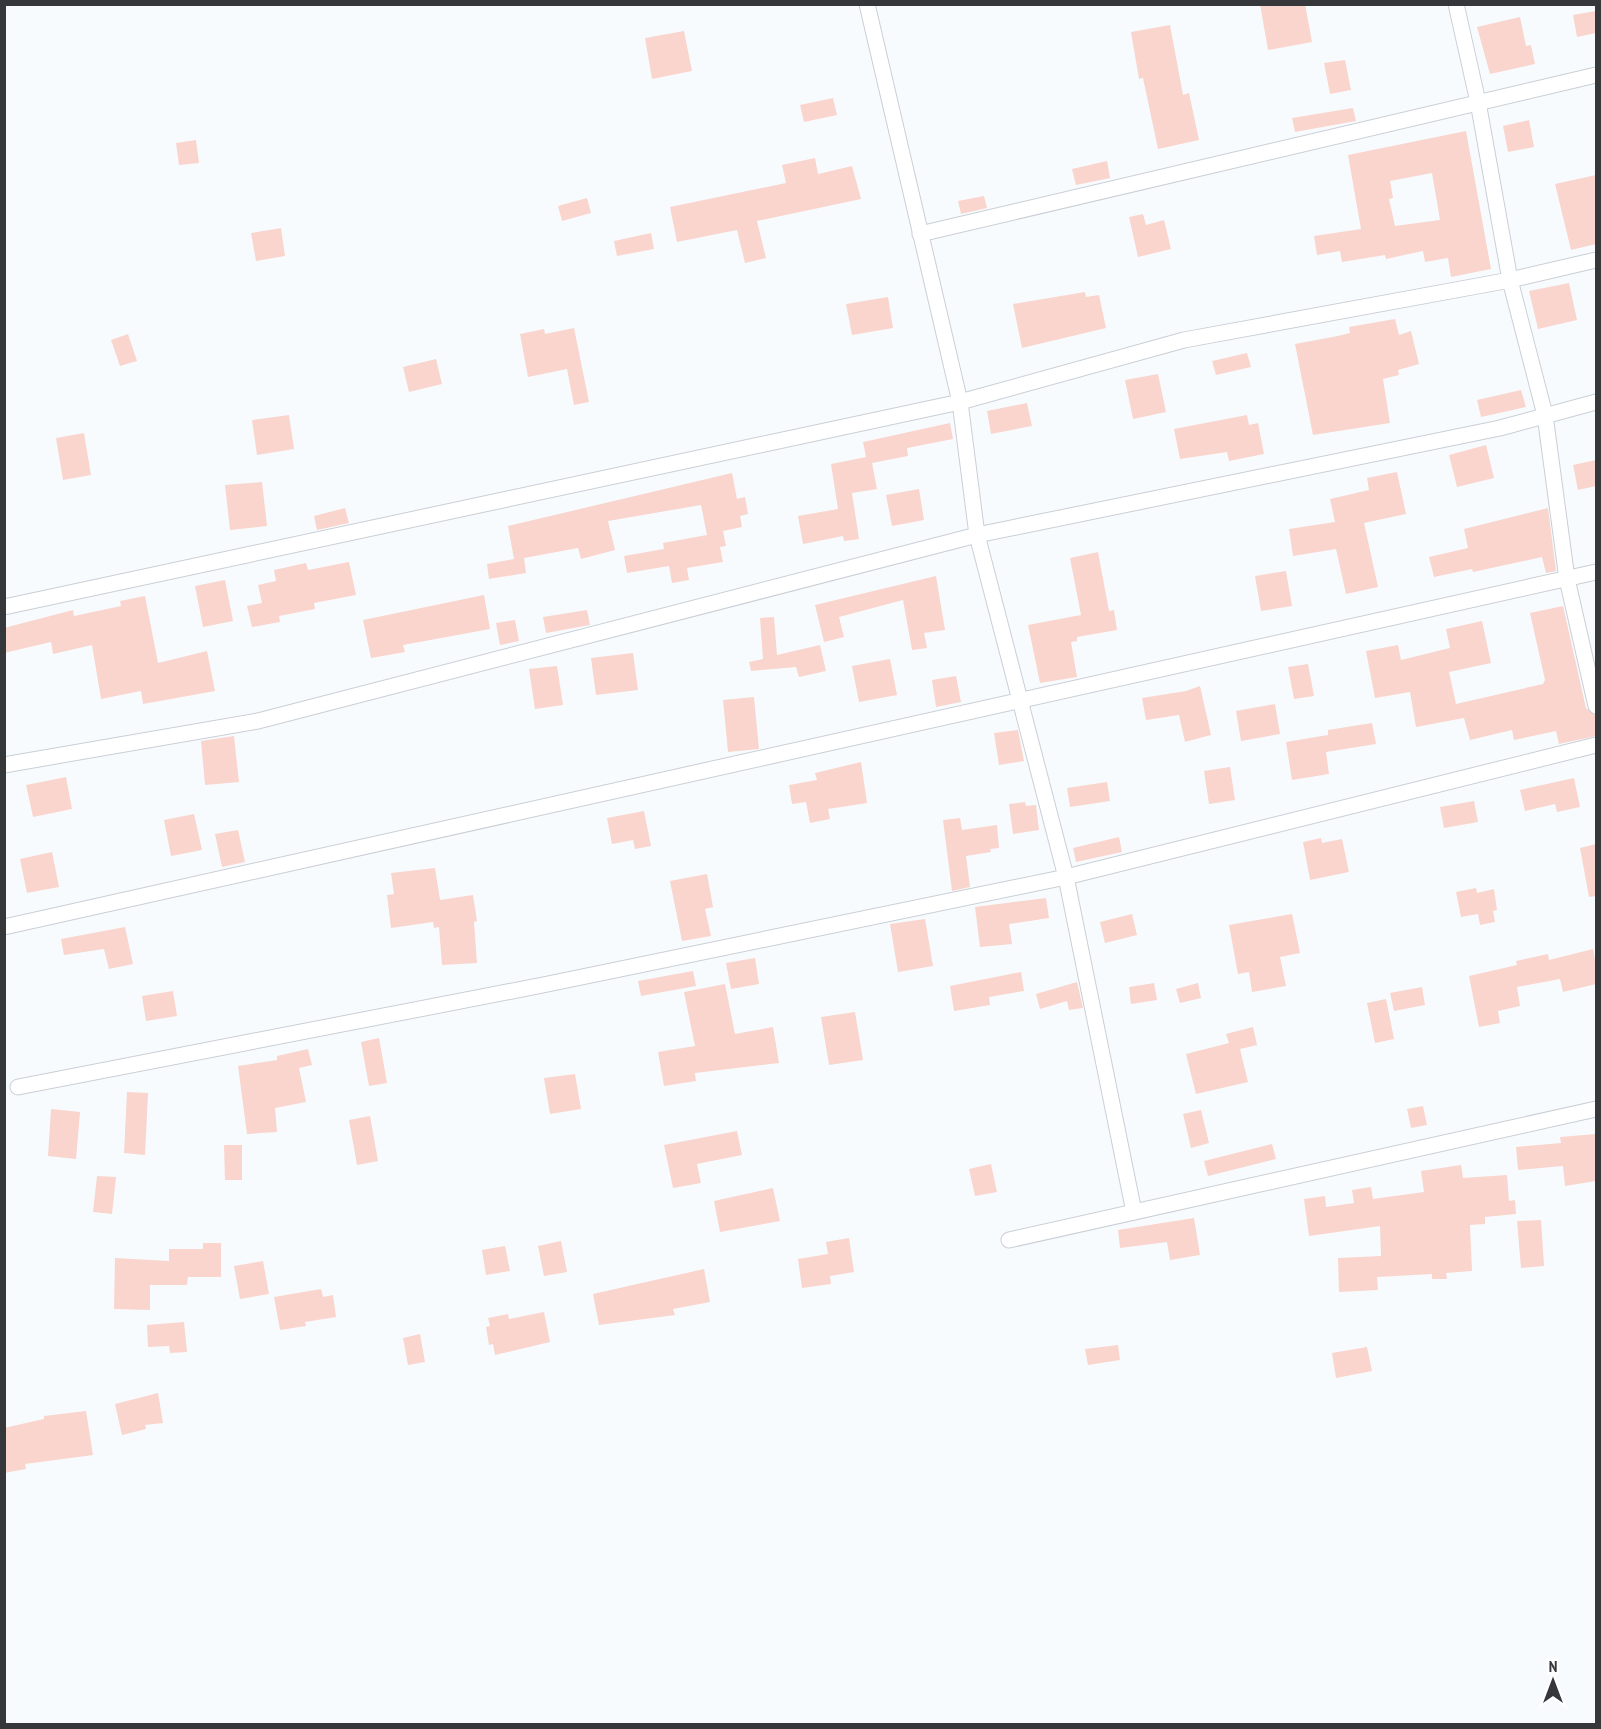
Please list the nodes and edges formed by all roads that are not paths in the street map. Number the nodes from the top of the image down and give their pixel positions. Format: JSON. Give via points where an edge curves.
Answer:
{"nodes":[{"id":1,"x":867,"y":4,"type":"edge"},
{"id":2,"x":1456,"y":4,"type":"edge"},
{"id":3,"x":1596,"y":75,"type":"edge"},
{"id":4,"x":1478,"y":102,"type":"junction"},
{"id":5,"x":920,"y":234,"type":"junction"},
{"id":6,"x":1596,"y":260,"type":"edge"},
{"id":7,"x":1510,"y":280,"type":"junction"},
{"id":8,"x":960,"y":402,"type":"junction"},
{"id":9,"x":1596,"y":402,"type":"edge"},
{"id":10,"x":1545,"y":415,"type":"junction"},
{"id":11,"x":976,"y":535,"type":"junction"},
{"id":12,"x":1596,"y":572,"type":"edge"},
{"id":13,"x":1567,"y":579,"type":"junction"},
{"id":14,"x":4,"y":607,"type":"edge"},
{"id":15,"x":1020,"y":700,"type":"junction"},
{"id":16,"x":1596,"y":706,"type":"edge"},
{"id":17,"x":1596,"y":745,"type":"edge"},
{"id":18,"x":4,"y":765,"type":"edge"},
{"id":19,"x":1066,"y":877,"type":"junction"},
{"id":20,"x":4,"y":927,"type":"edge"},
{"id":21,"x":18,"y":1087,"type":"dead end"},
{"id":22,"x":1596,"y":1109,"type":"edge"},
{"id":23,"x":1134,"y":1212,"type":"junction"},
{"id":24,"x":1009,"y":1240,"type":"dead end"}],
"edges":[{"from":1,"to":5,"type":"street"},
{"from":2,"to":4,"type":"street"},
{"from":3,"to":4,"type":"street"},
{"from":4,"to":5,"type":"street"},
{"from":4,"to":7,"type":"street"},
{"from":5,"to":8,"type":"street"},
{"from":6,"to":7,"type":"street"},
{"from":7,"to":8,"type":"street","via":[[1184,340]]},
{"from":7,"to":10,"type":"street"},
{"from":8,"to":11,"type":"street"},
{"from":8,"to":14,"type":"street"},
{"from":9,"to":10,"type":"street"},
{"from":10,"to":11,"type":"street","via":[[1500,428]]},
{"from":10,"to":13,"type":"street"},
{"from":11,"to":15,"type":"street"},
{"from":11,"to":18,"type":"street","via":[[258,721]]},
{"from":12,"to":13,"type":"street"},
{"from":13,"to":15,"type":"street"},
{"from":13,"to":16,"type":"street"},
{"from":15,"to":19,"type":"street"},
{"from":15,"to":20,"type":"street"},
{"from":17,"to":19,"type":"street"},
{"from":19,"to":21,"type":"street","via":[[543,985]]},
{"from":19,"to":23,"type":"street"},
{"from":22,"to":23,"type":"street"},
{"from":23,"to":24,"type":"street"}]}
